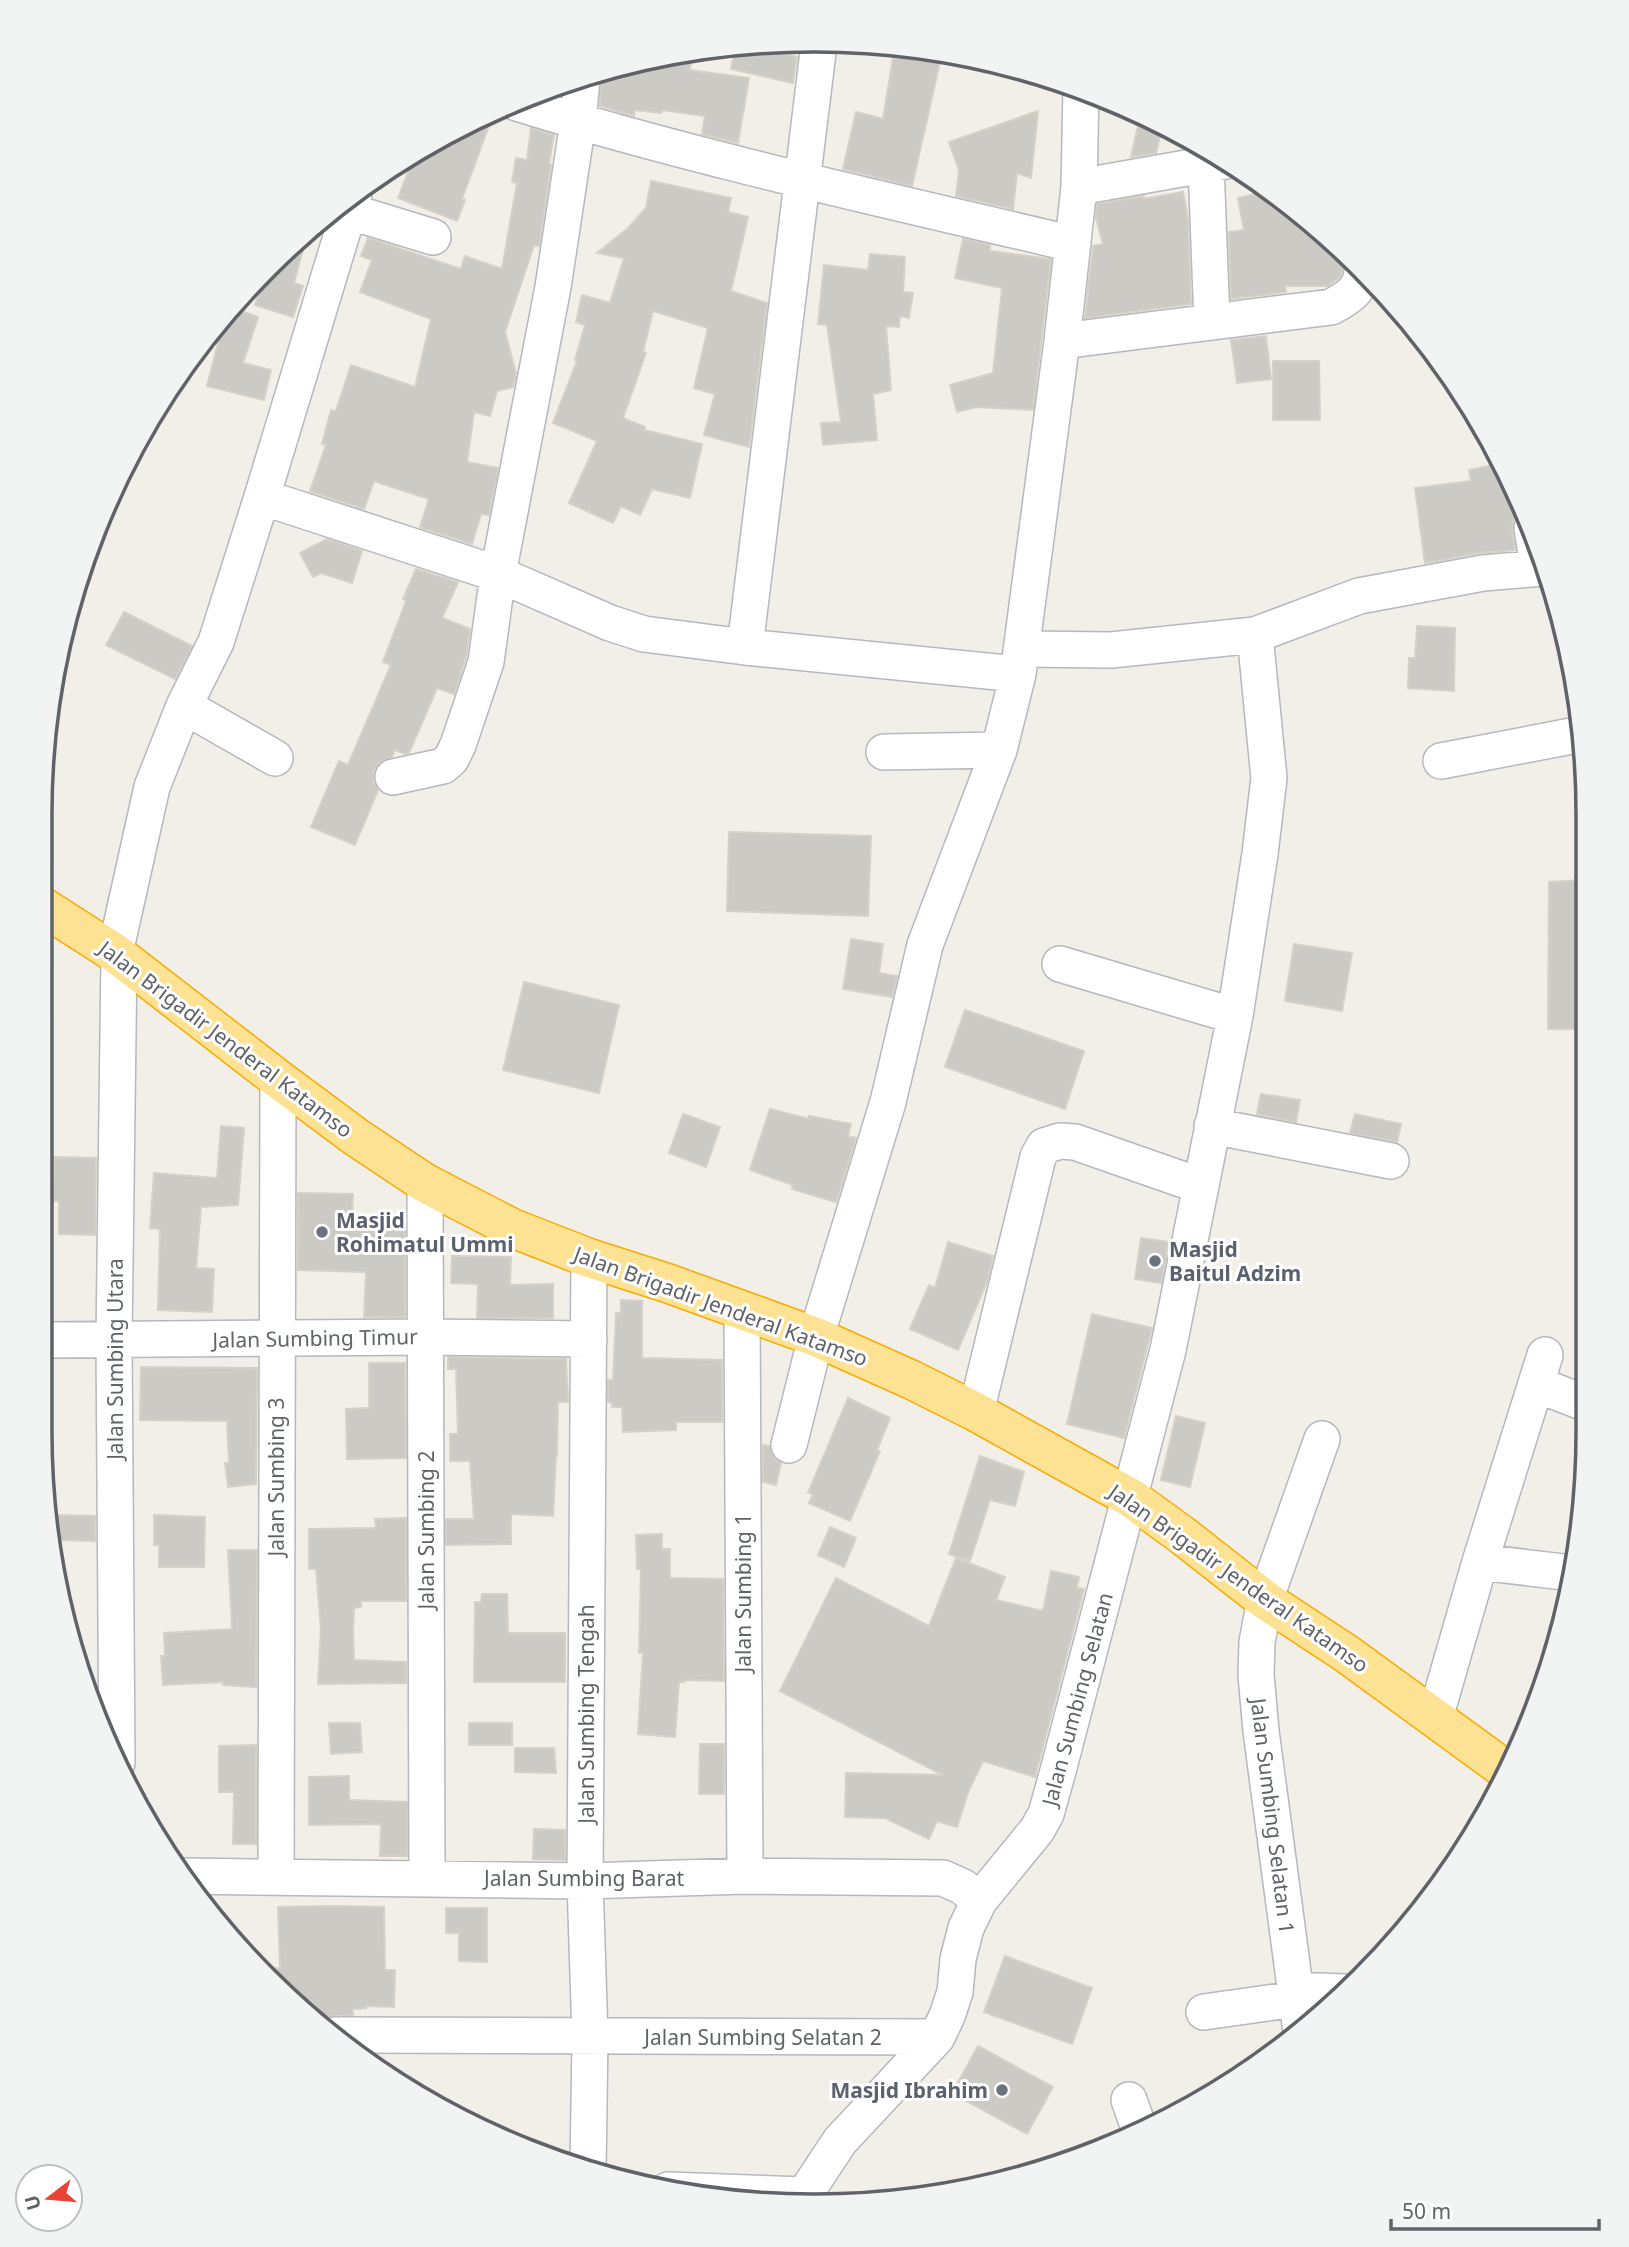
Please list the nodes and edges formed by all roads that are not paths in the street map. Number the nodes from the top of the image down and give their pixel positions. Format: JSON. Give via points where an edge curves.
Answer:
{"nodes":[{"id":1,"x":818,"y":52,"type":"edge"},
{"id":2,"x":581,"y":89,"type":"edge"},
{"id":3,"x":1081,"y":101,"type":"edge"},
{"id":4,"x":532,"y":108,"type":"edge"},
{"id":5,"x":578,"y":122,"type":"junction"},
{"id":6,"x":1210,"y":164,"type":"edge"},
{"id":7,"x":1216,"y":167,"type":"edge"},
{"id":8,"x":803,"y":180,"type":"junction"},
{"id":9,"x":1079,"y":187,"type":"junction"},
{"id":10,"x":355,"y":207,"type":"edge"},
{"id":11,"x":342,"y":217,"type":"edge"},
{"id":12,"x":433,"y":237,"type":"dead end"},
{"id":13,"x":1073,"y":244,"type":"junction"},
{"id":14,"x":1359,"y":282,"type":"edge"},
{"id":15,"x":1212,"y":322,"type":"junction"},
{"id":16,"x":1062,"y":341,"type":"junction"},
{"id":17,"x":262,"y":497,"type":"junction"},
{"id":18,"x":1535,"y":568,"type":"edge"},
{"id":19,"x":498,"y":574,"type":"junction"},
{"id":20,"x":1255,"y":635,"type":"junction"},
{"id":21,"x":745,"y":647,"type":"junction"},
{"id":22,"x":1021,"y":662,"type":"junction"},
{"id":23,"x":184,"y":706,"type":"junction"},
{"id":24,"x":1572,"y":736,"type":"edge"},
{"id":25,"x":999,"y":750,"type":"junction"},
{"id":26,"x":884,"y":752,"type":"dead end"},
{"id":27,"x":275,"y":758,"type":"dead end"},
{"id":28,"x":1441,"y":761,"type":"dead end"},
{"id":29,"x":393,"y":777,"type":"dead end"},
{"id":30,"x":52,"y":913,"type":"edge"},
{"id":31,"x":117,"y":955,"type":"junction"},
{"id":32,"x":1059,"y":964,"type":"dead end"},
{"id":33,"x":1235,"y":1017,"type":"junction"},
{"id":34,"x":278,"y":1079,"type":"junction"},
{"id":35,"x":1212,"y":1126,"type":"junction"},
{"id":36,"x":1391,"y":1161,"type":"dead end"},
{"id":37,"x":425,"y":1182,"type":"junction"},
{"id":38,"x":1201,"y":1186,"type":"junction"},
{"id":39,"x":589,"y":1258,"type":"junction"},
{"id":40,"x":742,"y":1310,"type":"junction"},
{"id":41,"x":425,"y":1337,"type":"junction"},
{"id":42,"x":816,"y":1337,"type":"junction"},
{"id":43,"x":276,"y":1339,"type":"junction"},
{"id":44,"x":589,"y":1339,"type":"junction"},
{"id":45,"x":52,"y":1340,"type":"edge"},
{"id":46,"x":114,"y":1340,"type":"junction"},
{"id":47,"x":1576,"y":1396,"type":"edge"},
{"id":48,"x":976,"y":1412,"type":"junction"},
{"id":49,"x":1322,"y":1438,"type":"dead end"},
{"id":50,"x":789,"y":1445,"type":"dead end"},
{"id":51,"x":1131,"y":1498,"type":"junction"},
{"id":52,"x":1480,"y":1562,"type":"junction"},
{"id":53,"x":1563,"y":1572,"type":"edge"},
{"id":54,"x":1265,"y":1600,"type":"junction"},
{"id":55,"x":1435,"y":1718,"type":"junction"},
{"id":56,"x":117,"y":1737,"type":"edge"},
{"id":57,"x":1500,"y":1766,"type":"edge"},
{"id":58,"x":195,"y":1875,"type":"edge"},
{"id":59,"x":276,"y":1875,"type":"junction"},
{"id":60,"x":745,"y":1876,"type":"junction"},
{"id":61,"x":427,"y":1878,"type":"junction"},
{"id":62,"x":585,"y":1881,"type":"junction"},
{"id":63,"x":979,"y":1901,"type":"junction"},
{"id":64,"x":1324,"y":1998,"type":"edge"},
{"id":65,"x":1297,"y":2007,"type":"edge"},
{"id":66,"x":1204,"y":2012,"type":"dead end"},
{"id":67,"x":349,"y":2035,"type":"edge"},
{"id":68,"x":590,"y":2037,"type":"junction"},
{"id":69,"x":937,"y":2037,"type":"junction"},
{"id":70,"x":588,"y":2160,"type":"edge"},
{"id":71,"x":804,"y":2194,"type":"edge"}],
"edges":[{"from":1,"to":8,"type":"street"},
{"from":2,"to":5,"type":"street"},
{"from":3,"to":9,"type":"street"},
{"from":4,"to":5,"type":"street"},
{"from":5,"to":8,"type":"street"},
{"from":5,"to":19,"type":"street","via":[[553,288]]},
{"from":6,"to":9,"type":"street"},
{"from":7,"to":15,"type":"street"},
{"from":8,"to":13,"type":"street"},
{"from":8,"to":21,"type":"street"},
{"from":9,"to":13,"type":"street"},
{"from":10,"to":12,"type":"street"},
{"from":11,"to":17,"type":"street","name":"Jalan Sumbing Utara"},
{"from":13,"to":16,"type":"street"},
{"from":14,"to":15,"type":"street","via":[[1346,299],[1331,307]]},
{"from":15,"to":16,"type":"street"},
{"from":16,"to":22,"type":"street"},
{"from":17,"to":19,"type":"street"},
{"from":17,"to":23,"type":"street","name":"Jalan Sumbing Utara","via":[[216,642]]},
{"from":18,"to":20,"type":"street","via":[[1359,596]]},
{"from":19,"to":21,"type":"street","via":[[644,634]]},
{"from":19,"to":29,"type":"street","via":[[486,662],[451,759],[443,766]]},
{"from":20,"to":22,"type":"street"},
{"from":20,"to":33,"type":"street","name":"Jalan Sumbing Selatan","via":[[1269,778]]},
{"from":21,"to":22,"type":"street"},
{"from":22,"to":25,"type":"street"},
{"from":23,"to":27,"type":"street"},
{"from":23,"to":31,"type":"street","name":"Jalan Sumbing Utara","via":[[152,787]]},
{"from":24,"to":28,"type":"street"},
{"from":25,"to":26,"type":"street"},
{"from":25,"to":42,"type":"street","via":[[925,946],[888,1102]]},
{"from":30,"to":31,"type":"highway","name":"Jalan Brigadir Jenderal Katamso"},
{"from":31,"to":34,"type":"highway","name":"Jalan Brigadir Jenderal Katamso"},
{"from":31,"to":46,"type":"street","name":"Jalan Sumbing Utara"},
{"from":32,"to":33,"type":"street"},
{"from":33,"to":35,"type":"street","name":"Jalan Sumbing Selatan"},
{"from":34,"to":37,"type":"highway","name":"Jalan Brigadir Jenderal Katamso"},
{"from":34,"to":43,"type":"street","name":"Jalan Sumbing 3"},
{"from":35,"to":36,"type":"street"},
{"from":35,"to":38,"type":"street","name":"Jalan Sumbing Selatan"},
{"from":37,"to":39,"type":"highway","name":"Jalan Brigadir Jenderal Katamso","via":[[512,1228]]},
{"from":37,"to":41,"type":"street","name":"Jalan Sumbing 2"},
{"from":38,"to":48,"type":"street","via":[[1075,1142],[1044,1146]]},
{"from":38,"to":51,"type":"street","name":"Jalan Sumbing Selatan","via":[[1168,1350]]},
{"from":39,"to":40,"type":"highway","name":"Jalan Brigadir Jenderal Katamso"},
{"from":39,"to":44,"type":"street","name":"Jalan Sumbing Tengah"},
{"from":40,"to":42,"type":"highway","name":"Jalan Brigadir Jenderal Katamso"},
{"from":40,"to":60,"type":"street","name":"Jalan Sumbing 1"},
{"from":41,"to":43,"type":"street","name":"Jalan Sumbing Timur"},
{"from":41,"to":44,"type":"street","name":"Jalan Sumbing Timur"},
{"from":41,"to":61,"type":"street","name":"Jalan Sumbing 2"},
{"from":42,"to":48,"type":"highway","name":"Jalan Brigadir Jenderal Katamso"},
{"from":42,"to":50,"type":"street"},
{"from":43,"to":46,"type":"street","name":"Jalan Sumbing Timur"},
{"from":43,"to":59,"type":"street","name":"Jalan Sumbing 3"},
{"from":44,"to":62,"type":"street","name":"Jalan Sumbing Tengah"},
{"from":45,"to":46,"type":"street","name":"Jalan Sumbing Timur"},
{"from":46,"to":56,"type":"street","name":"Jalan Sumbing Utara"},
{"from":47,"to":52,"type":"street","via":[[1540,1370]]},
{"from":48,"to":51,"type":"highway","name":"Jalan Brigadir Jenderal Katamso"},
{"from":49,"to":54,"type":"street","name":"Jalan Sumbing Selatan 1"},
{"from":51,"to":54,"type":"highway","name":"Jalan Brigadir Jenderal Katamso"},
{"from":51,"to":63,"type":"street","name":"Jalan Sumbing Selatan","via":[[1046,1814]]},
{"from":52,"to":53,"type":"street"},
{"from":52,"to":55,"type":"street"},
{"from":54,"to":55,"type":"highway","name":"Jalan Brigadir Jenderal Katamso"},
{"from":54,"to":65,"type":"street","name":"Jalan Sumbing Selatan 1","via":[[1256,1675]]},
{"from":55,"to":57,"type":"highway","name":"Jalan Brigadir Jenderal Katamso"},
{"from":58,"to":59,"type":"street","name":"Jalan Sumbing Barat"},
{"from":59,"to":61,"type":"street","name":"Jalan Sumbing Barat"},
{"from":60,"to":62,"type":"street","name":"Jalan Sumbing Barat"},
{"from":60,"to":63,"type":"street","name":"Jalan Sumbing Barat","via":[[943,1878]]},
{"from":61,"to":62,"type":"street","name":"Jalan Sumbing Barat"},
{"from":62,"to":68,"type":"street","name":"Jalan Sumbing Tengah"},
{"from":63,"to":69,"type":"street","name":"Jalan Sumbing Selatan","via":[[958,1959],[955,1992]]},
{"from":64,"to":65,"type":"street"},
{"from":65,"to":66,"type":"street"},
{"from":67,"to":68,"type":"street","name":"Jalan Sumbing Selatan 2"},
{"from":68,"to":69,"type":"street","name":"Jalan Sumbing Selatan 2"},
{"from":68,"to":70,"type":"street","name":"Jalan Sumbing Tengah"},
{"from":69,"to":71,"type":"street","name":"Jalan Sumbing Selatan","via":[[840,2141]]}]}
